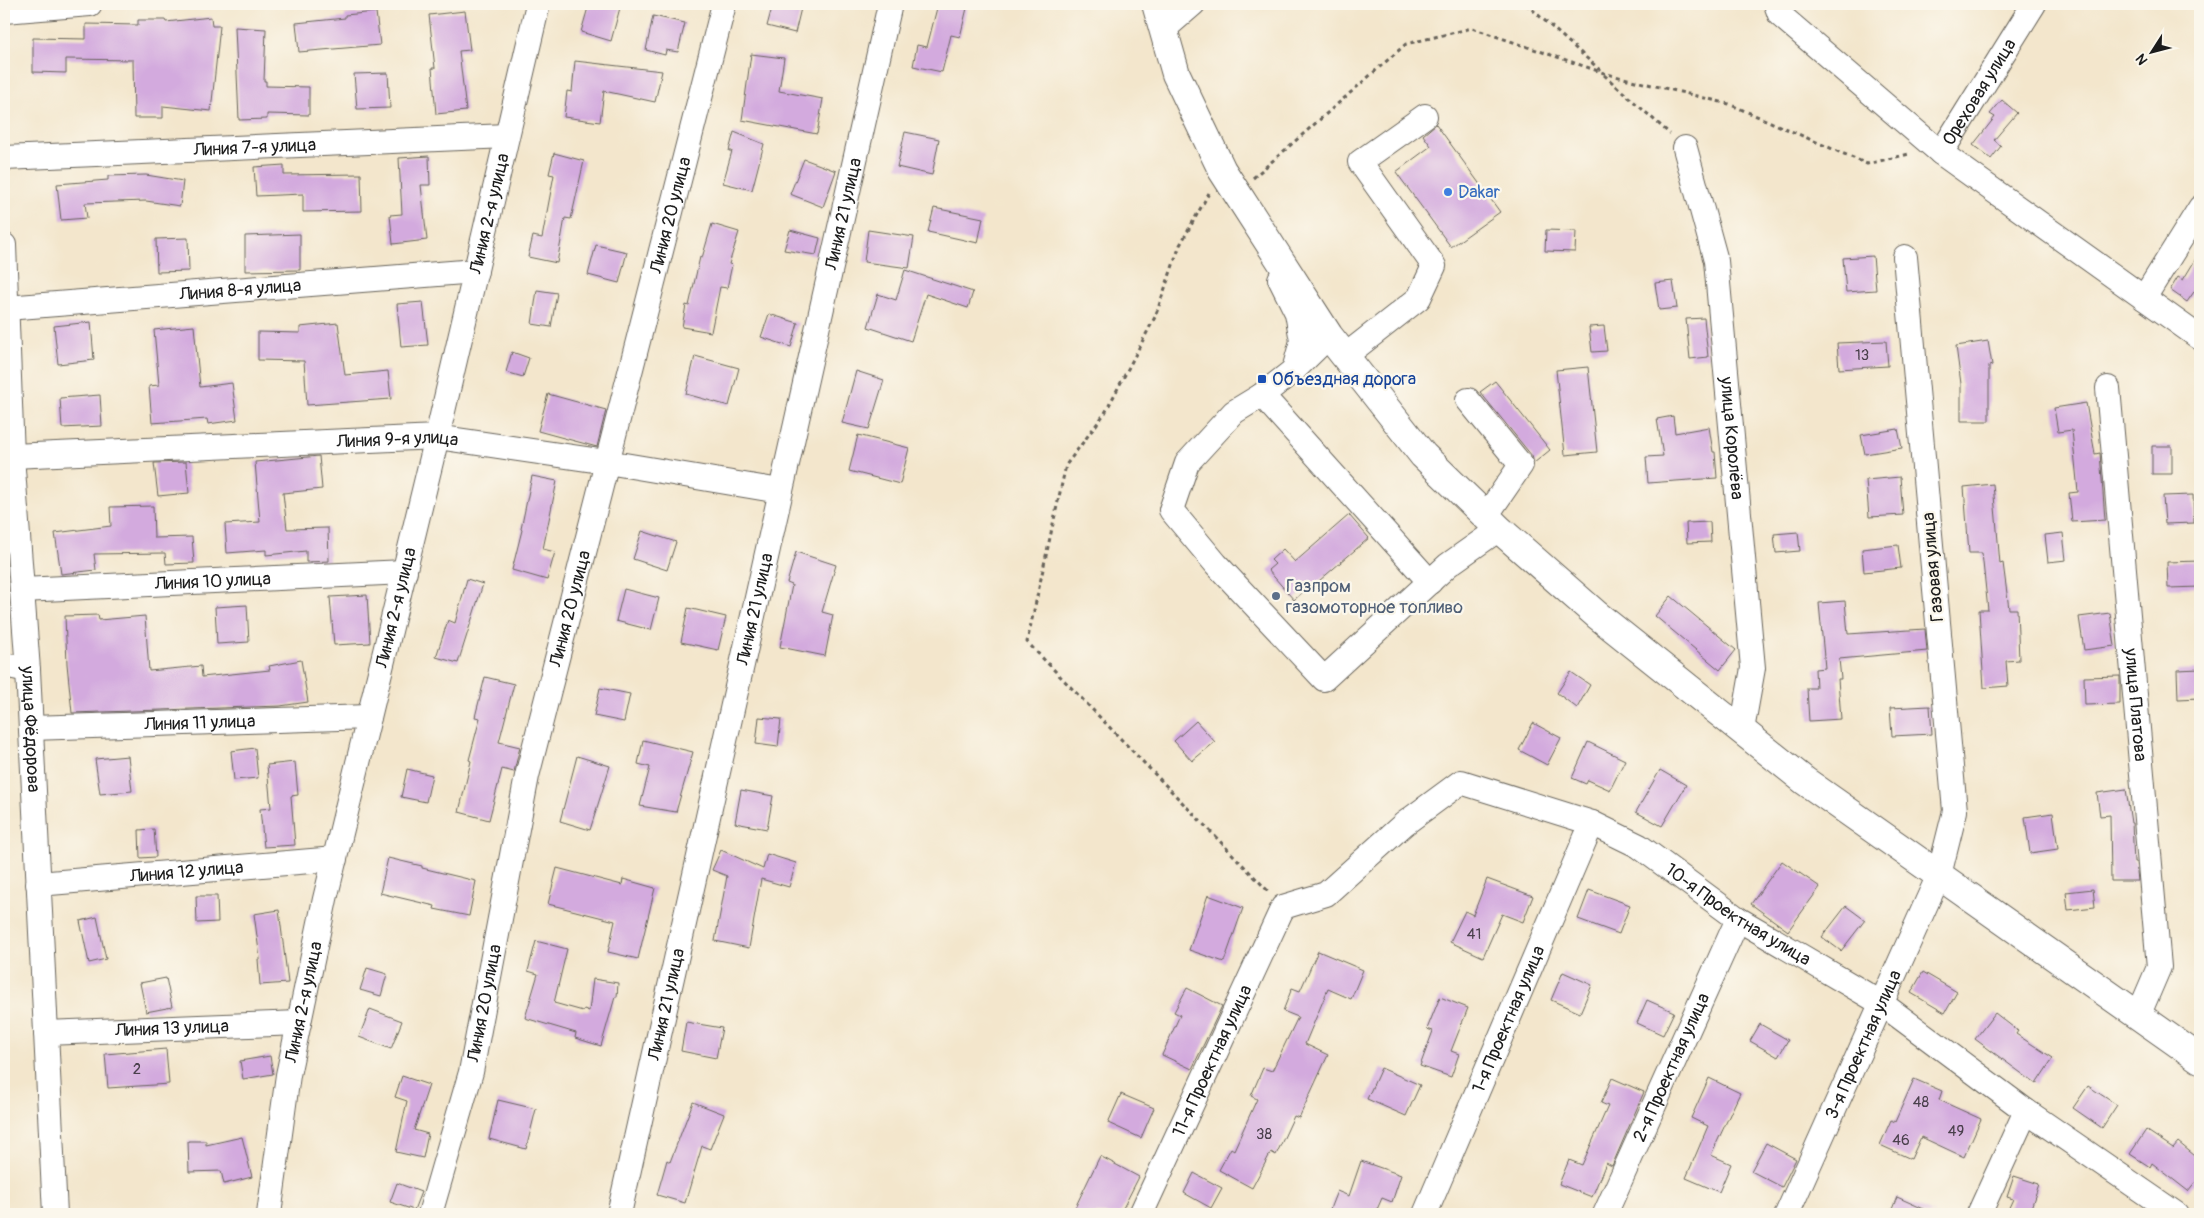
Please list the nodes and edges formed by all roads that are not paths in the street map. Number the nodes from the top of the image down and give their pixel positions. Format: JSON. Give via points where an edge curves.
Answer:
{"nodes":[{"id":1,"x":90,"y":4,"type":"edge"},
{"id":2,"x":538,"y":4,"type":"edge"},
{"id":3,"x":724,"y":4,"type":"edge"},
{"id":4,"x":890,"y":4,"type":"edge"},
{"id":5,"x":1156,"y":4,"type":"edge"},
{"id":6,"x":1193,"y":4,"type":"edge"},
{"id":7,"x":1776,"y":4,"type":"edge"},
{"id":8,"x":2034,"y":4,"type":"edge"},
{"id":9,"x":4,"y":11,"type":"edge"},
{"id":10,"x":1163,"y":30,"type":"junction"},
{"id":11,"x":1425,"y":116,"type":"dead end"},
{"id":12,"x":507,"y":136,"type":"junction"},
{"id":13,"x":1685,"y":148,"type":"road end"},
{"id":14,"x":1937,"y":150,"type":"junction"},
{"id":15,"x":4,"y":158,"type":"edge"},
{"id":16,"x":2200,"y":208,"type":"edge"},
{"id":17,"x":1247,"y":212,"type":"junction"},
{"id":18,"x":4,"y":245,"type":"edge"},
{"id":19,"x":1905,"y":257,"type":"dead end"},
{"id":20,"x":476,"y":271,"type":"junction"},
{"id":21,"x":2144,"y":298,"type":"junction"},
{"id":22,"x":6,"y":308,"type":"junction"},
{"id":23,"x":2200,"y":338,"type":"edge"},
{"id":24,"x":1337,"y":346,"type":"junction"},
{"id":25,"x":1294,"y":370,"type":"junction"},
{"id":26,"x":2108,"y":388,"type":"dead end"},
{"id":27,"x":1262,"y":395,"type":"junction"},
{"id":28,"x":1468,"y":400,"type":"dead end"},
{"id":29,"x":438,"y":437,"type":"junction"},
{"id":30,"x":12,"y":456,"type":"junction"},
{"id":31,"x":607,"y":462,"type":"junction"},
{"id":32,"x":780,"y":491,"type":"junction"},
{"id":33,"x":1493,"y":523,"type":"junction"},
{"id":34,"x":404,"y":572,"type":"junction"},
{"id":35,"x":1430,"y":582,"type":"junction"},
{"id":36,"x":22,"y":590,"type":"junction"},
{"id":37,"x":4,"y":665,"type":"edge"},
{"id":38,"x":28,"y":670,"type":"junction"},
{"id":39,"x":369,"y":717,"type":"junction"},
{"id":40,"x":31,"y":728,"type":"junction"},
{"id":41,"x":1742,"y":730,"type":"junction"},
{"id":42,"x":1592,"y":823,"type":"junction"},
{"id":43,"x":335,"y":859,"type":"junction"},
{"id":44,"x":1939,"y":875,"type":"junction"},
{"id":45,"x":38,"y":884,"type":"junction"},
{"id":46,"x":1283,"y":907,"type":"joint"},
{"id":47,"x":1738,"y":919,"type":"junction"},
{"id":48,"x":1881,"y":1003,"type":"junction"},
{"id":49,"x":2138,"y":1016,"type":"junction"},
{"id":50,"x":299,"y":1023,"type":"junction"},
{"id":51,"x":46,"y":1033,"type":"junction"},
{"id":52,"x":2200,"y":1059,"type":"edge"},
{"id":53,"x":2026,"y":1110,"type":"junction"},
{"id":54,"x":2166,"y":1212,"type":"edge"},
{"id":55,"x":55,"y":1214,"type":"edge"},
{"id":56,"x":269,"y":1214,"type":"edge"},
{"id":57,"x":430,"y":1214,"type":"edge"},
{"id":58,"x":619,"y":1214,"type":"edge"},
{"id":59,"x":1141,"y":1214,"type":"edge"},
{"id":60,"x":1425,"y":1214,"type":"edge"},
{"id":61,"x":1605,"y":1214,"type":"edge"},
{"id":62,"x":1787,"y":1214,"type":"edge"},
{"id":63,"x":1979,"y":1214,"type":"edge"}],
"edges":[{"from":1,"to":9,"type":"street"},
{"from":2,"to":12,"type":"street","name":"Линия 2-я улица"},
{"from":3,"to":31,"type":"street","name":"Линия 20 улица"},
{"from":4,"to":32,"type":"street","name":"Линия 21 улица"},
{"from":5,"to":10,"type":"main road"},
{"from":6,"to":10,"type":"street"},
{"from":7,"to":14,"type":"street","via":[[1780,15]]},
{"from":8,"to":14,"type":"street","name":"Ореховая улица"},
{"from":10,"to":17,"type":"main road","via":[[1176,74],[1222,170]]},
{"from":11,"to":24,"type":"street","via":[[1360,162],[1434,266],[1419,298]]},
{"from":12,"to":15,"type":"street","name":"Линия 7-я улица"},
{"from":12,"to":20,"type":"street","name":"Линия 2-я улица"},
{"from":13,"to":41,"type":"street","name":"улица Королёва","via":[[1716,261],[1753,668]]},
{"from":14,"to":21,"type":"street"},
{"from":16,"to":21,"type":"street"},
{"from":17,"to":24,"type":"main road"},
{"from":17,"to":25,"type":"street","via":[[1297,313],[1302,341]]},
{"from":18,"to":22,"type":"street","name":"улица Фёдорова"},
{"from":19,"to":44,"type":"street","name":"Газовая улица","via":[[1955,812]]},
{"from":20,"to":22,"type":"street","name":"Линия 8-я улица"},
{"from":20,"to":29,"type":"street","name":"Линия 2-я улица"},
{"from":21,"to":23,"type":"street"},
{"from":22,"to":30,"type":"street","name":"улица Фёдорова"},
{"from":24,"to":25,"type":"street"},
{"from":24,"to":33,"type":"main road","via":[[1423,455]]},
{"from":25,"to":27,"type":"street"},
{"from":26,"to":49,"type":"street","name":"улица Платова","via":[[2159,967]]},
{"from":27,"to":35,"type":"street"},
{"from":27,"to":35,"type":"street","via":[[1234,412],[1187,463],[1171,510],[1216,564],[1324,679]]},
{"from":28,"to":33,"type":"street","via":[[1521,465]]},
{"from":29,"to":30,"type":"street","name":"Линия 9-я улица"},
{"from":29,"to":31,"type":"street","name":"Линия 9-я улица"},
{"from":29,"to":34,"type":"street","name":"Линия 2-я улица"},
{"from":30,"to":36,"type":"street","name":"улица Фёдорова"},
{"from":31,"to":32,"type":"street","name":"Линия 9-я улица"},
{"from":31,"to":57,"type":"street","name":"Линия 20 улица","via":[[527,776],[471,1072]]},
{"from":32,"to":58,"type":"street","name":"Линия 21 улица"},
{"from":33,"to":35,"type":"street"},
{"from":33,"to":41,"type":"main road","via":[[1598,615]]},
{"from":34,"to":36,"type":"street","name":"Линия 10 улица"},
{"from":34,"to":39,"type":"street","name":"Линия 2-я улица"},
{"from":36,"to":38,"type":"street","name":"улица Фёдорова"},
{"from":37,"to":38,"type":"street"},
{"from":38,"to":40,"type":"street","name":"улица Фёдорова"},
{"from":39,"to":40,"type":"street","name":"Линия 11 улица"},
{"from":39,"to":43,"type":"street","name":"Линия 2-я улица"},
{"from":40,"to":45,"type":"street","name":"улица Фёдорова"},
{"from":41,"to":44,"type":"main road","via":[[1805,780]]},
{"from":42,"to":46,"type":"street","name":"10-я Проектная улица","via":[[1462,782],[1404,824],[1326,894]]},
{"from":42,"to":47,"type":"street","name":"10-я Проектная улица","via":[[1639,846]]},
{"from":42,"to":60,"type":"street","name":"1-я Проектная улица"},
{"from":43,"to":45,"type":"street","name":"Линия 12 улица"},
{"from":43,"to":50,"type":"street","name":"Линия 2-я улица"},
{"from":44,"to":48,"type":"street","name":"3-я Проектная улица"},
{"from":44,"to":49,"type":"main road"},
{"from":45,"to":51,"type":"street","name":"улица Фёдорова"},
{"from":46,"to":59,"type":"street","name":"11-я Проектная улица"},
{"from":47,"to":48,"type":"street","name":"10-я Проектная улица"},
{"from":47,"to":61,"type":"street","name":"2-я Проектная улица"},
{"from":48,"to":53,"type":"street","name":"10-я Проектная улица"},
{"from":48,"to":62,"type":"street","name":"3-я Проектная улица"},
{"from":49,"to":52,"type":"main road"},
{"from":50,"to":51,"type":"street","name":"Линия 13 улица"},
{"from":50,"to":56,"type":"street","name":"Линия 2-я улица","via":[[288,1075]]},
{"from":51,"to":55,"type":"street","name":"улица Фёдорова"},
{"from":53,"to":54,"type":"street","name":"10-я Проектная улица"},
{"from":53,"to":63,"type":"street"}]}
